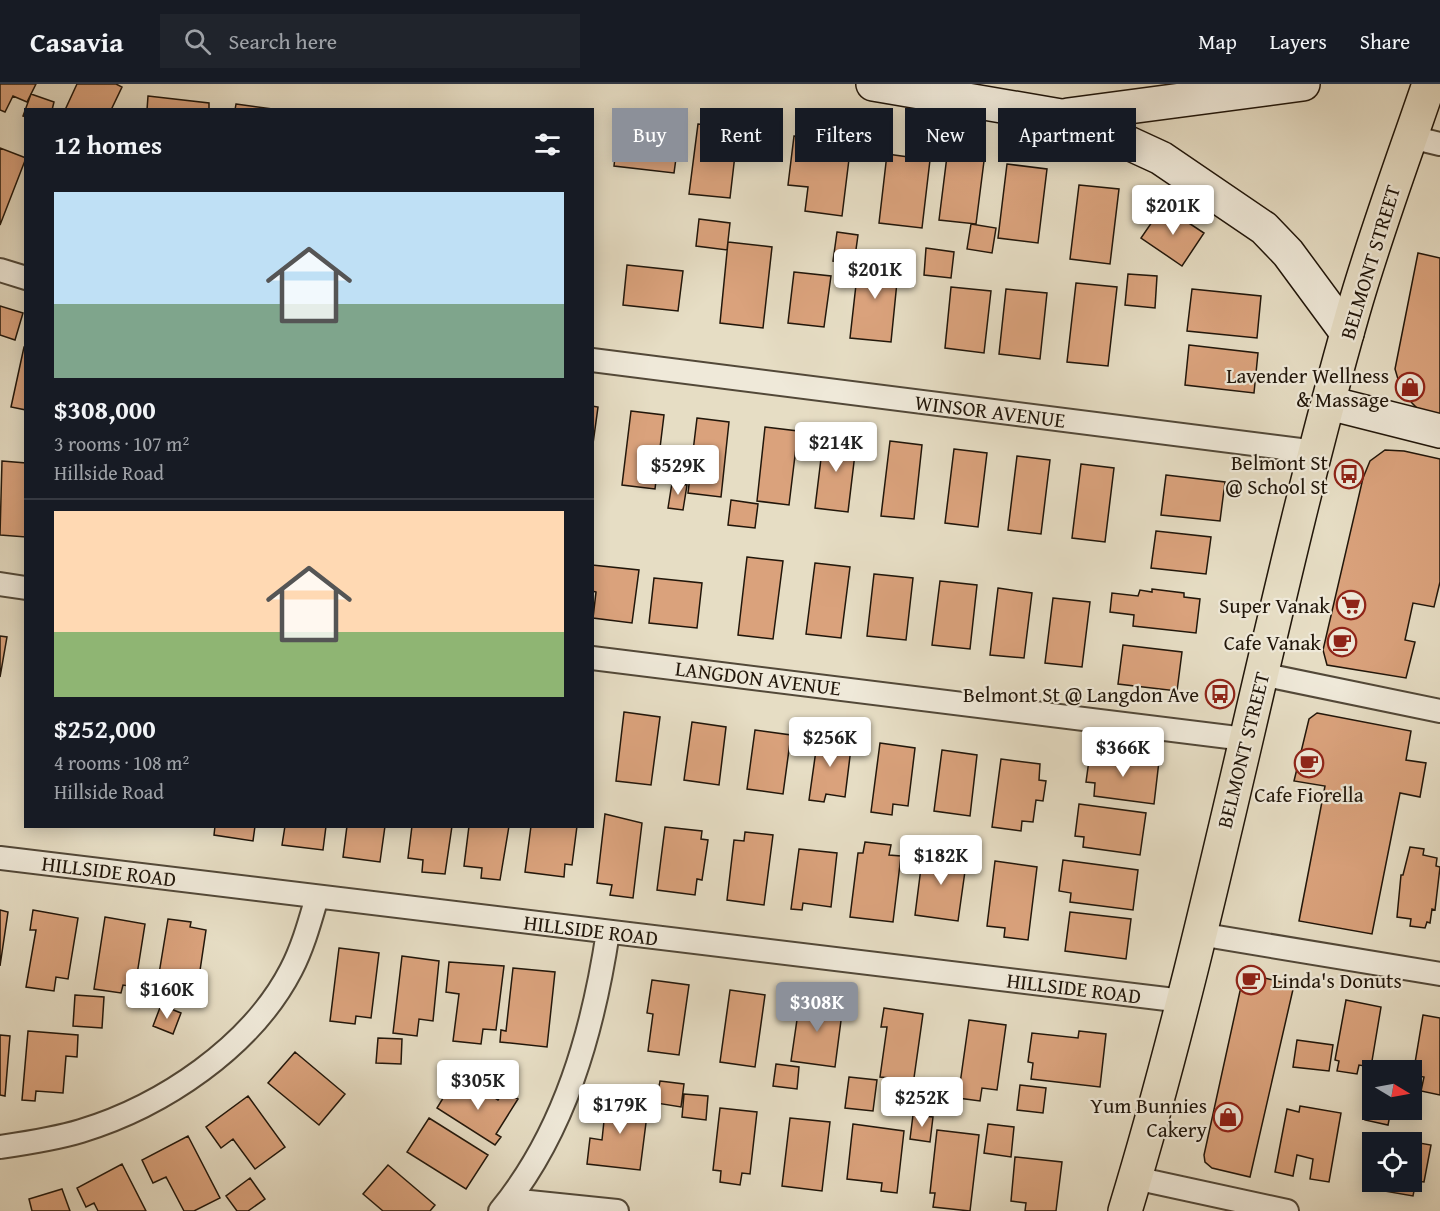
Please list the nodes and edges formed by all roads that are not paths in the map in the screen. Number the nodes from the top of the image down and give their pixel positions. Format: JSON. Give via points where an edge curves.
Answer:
{"nodes":[{"id":1,"x":873,"y":84,"type":"edge"},
{"id":2,"x":1303,"y":84,"type":"edge"},
{"id":3,"x":1430,"y":84,"type":"edge"},
{"id":4,"x":1014,"y":108,"type":"edge"},
{"id":5,"x":1122,"y":108,"type":"edge"},
{"id":6,"x":1426,"y":141,"type":"edge"},
{"id":7,"x":1136,"y":146,"type":"edge"},
{"id":8,"x":0,"y":270,"type":"edge"},
{"id":9,"x":24,"y":277,"type":"edge"},
{"id":10,"x":1347,"y":333,"type":"junction"},
{"id":11,"x":594,"y":360,"type":"edge"},
{"id":12,"x":1329,"y":403,"type":"junction"},
{"id":13,"x":1440,"y":431,"type":"edge"},
{"id":14,"x":1316,"y":452,"type":"junction"},
{"id":15,"x":0,"y":584,"type":"edge"},
{"id":16,"x":24,"y":588,"type":"edge"},
{"id":17,"x":594,"y":658,"type":"edge"},
{"id":18,"x":1261,"y":674,"type":"junction"},
{"id":19,"x":1440,"y":711,"type":"edge"},
{"id":20,"x":1245,"y":739,"type":"junction"},
{"id":21,"x":0,"y":858,"type":"edge"},
{"id":22,"x":317,"y":897,"type":"junction"},
{"id":23,"x":608,"y":932,"type":"junction"},
{"id":24,"x":1199,"y":934,"type":"junction"},
{"id":25,"x":1440,"y":974,"type":"edge"},
{"id":26,"x":1183,"y":1001,"type":"junction"},
{"id":27,"x":0,"y":1147,"type":"edge"},
{"id":28,"x":1135,"y":1178,"type":"junction"},
{"id":29,"x":505,"y":1205,"type":"edge"},
{"id":30,"x":617,"y":1211,"type":"edge"},
{"id":31,"x":1125,"y":1211,"type":"edge"},
{"id":32,"x":1287,"y":1211,"type":"edge"}],
"edges":[{"from":1,"to":4,"type":"street"},
{"from":2,"to":5,"type":"street"},
{"from":3,"to":6,"type":"main road","name":"BELMONT STREET"},
{"from":6,"to":10,"type":"main road","name":"BELMONT STREET","via":[[1372,246]]},
{"from":7,"to":10,"type":"street","via":[[1161,158],[1264,228],[1288,253]]},
{"from":8,"to":9,"type":"street"},
{"from":10,"to":12,"type":"main road","name":"BELMONT STREET"},
{"from":11,"to":14,"type":"street","name":"WINSOR AVENUE"},
{"from":12,"to":13,"type":"street"},
{"from":12,"to":14,"type":"main road","name":"BELMONT STREET"},
{"from":14,"to":18,"type":"main road","name":"BELMONT STREET"},
{"from":15,"to":16,"type":"street"},
{"from":17,"to":20,"type":"street","name":"LANGDON AVENUE"},
{"from":18,"to":19,"type":"street"},
{"from":18,"to":20,"type":"main road","name":"BELMONT STREET"},
{"from":20,"to":24,"type":"main road","name":"BELMONT STREET"},
{"from":21,"to":22,"type":"street","name":"HILLSIDE ROAD"},
{"from":22,"to":23,"type":"street","name":"HILLSIDE ROAD"},
{"from":22,"to":27,"type":"street","via":[[308,930],[275,996],[242,1037],[214,1062],[178,1086],[82,1130]]},
{"from":23,"to":26,"type":"street","name":"HILLSIDE ROAD"},
{"from":23,"to":29,"type":"street","via":[[600,983],[578,1067],[531,1170]]},
{"from":24,"to":25,"type":"street"},
{"from":24,"to":26,"type":"main road","name":"BELMONT STREET"},
{"from":26,"to":28,"type":"main road","name":"BELMONT STREET"},
{"from":28,"to":31,"type":"main road","name":"BELMONT STREET"},
{"from":28,"to":32,"type":"street"},
{"from":29,"to":30,"type":"street"}]}
